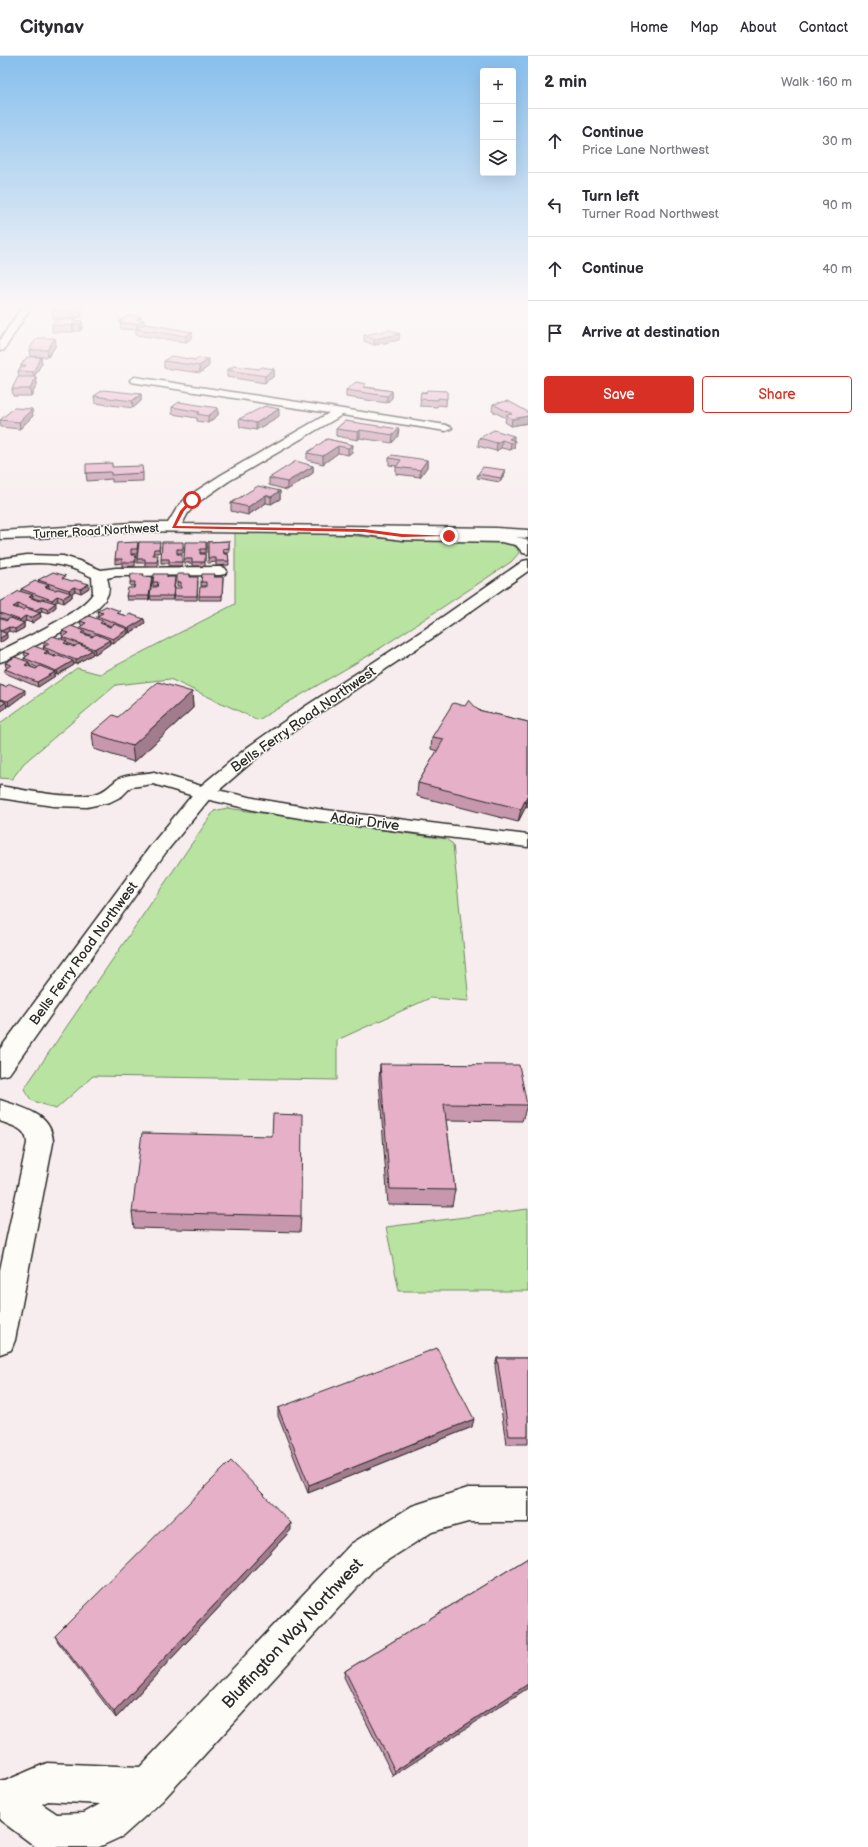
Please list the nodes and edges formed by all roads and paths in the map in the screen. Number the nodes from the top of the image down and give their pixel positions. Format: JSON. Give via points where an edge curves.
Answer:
{"nodes":[{"id":1,"x":203,"y":391,"type":"edge"},
{"id":2,"x":340,"y":412,"type":"junction"},
{"id":3,"x":446,"y":428,"type":"dead end"},
{"id":4,"x":173,"y":527,"type":"junction"},
{"id":5,"x":364,"y":531,"type":"junction"},
{"id":6,"x":528,"y":534,"type":"edge"},
{"id":7,"x":0,"y":535,"type":"edge"},
{"id":8,"x":528,"y":550,"type":"edge"},
{"id":9,"x":0,"y":563,"type":"edge"},
{"id":10,"x":528,"y":564,"type":"edge"},
{"id":11,"x":220,"y":572,"type":"dead end"},
{"id":12,"x":99,"y":575,"type":"junction"},
{"id":13,"x":0,"y":657,"type":"edge"},
{"id":14,"x":0,"y":792,"type":"edge"},
{"id":15,"x":204,"y":793,"type":"junction"},
{"id":16,"x":528,"y":840,"type":"edge"},
{"id":17,"x":0,"y":1067,"type":"edge"},
{"id":18,"x":0,"y":1110,"type":"edge"},
{"id":19,"x":0,"y":1340,"type":"edge"},
{"id":20,"x":528,"y":1505,"type":"edge"},
{"id":21,"x":148,"y":1786,"type":"junction"},
{"id":22,"x":3,"y":1800,"type":"edge"}],
"edges":[{"from":1,"to":2,"type":"street"},
{"from":2,"to":3,"type":"street"},
{"from":2,"to":4,"type":"street","via":[[225,478],[192,500]]},
{"from":4,"to":5,"type":"street","name":"Turner Road Northwest"},
{"from":4,"to":7,"type":"street","name":"Turner Road Northwest","via":[[115,527]]},
{"from":5,"to":6,"type":"street","name":"Turner Road Northwest"},
{"from":5,"to":8,"type":"street","via":[[402,536],[501,538],[521,542]]},
{"from":9,"to":12,"type":"street","via":[[41,558],[60,560],[75,562]]},
{"from":10,"to":15,"type":"street","name":"Bells Ferry Road Northwest","via":[[293,723],[254,751]]},
{"from":11,"to":12,"type":"street","via":[[116,572]]},
{"from":12,"to":13,"type":"street","via":[[102,589],[94,604]]},
{"from":14,"to":15,"type":"street","name":"Adair Drive","via":[[53,800],[87,801],[103,798],[115,792],[125,782],[154,778]]},
{"from":15,"to":16,"type":"street","name":"Adair Drive","via":[[258,806],[318,815]]},
{"from":15,"to":17,"type":"street","name":"Bells Ferry Road Northwest","via":[[160,848]]},
{"from":18,"to":19,"type":"street","via":[[32,1123],[40,1133],[40,1143]]},
{"from":20,"to":21,"type":"street","name":"Bluffington Way Northwest","via":[[468,1505],[424,1518],[363,1556]]},
{"from":21,"to":22,"type":"street","name":"Bluffington Way Northwest","via":[[47,1782]]},
{"from":21,"to":22,"type":"street","name":"Bluffington Way Northwest","via":[[109,1822],[85,1833],[51,1834]]}]}
